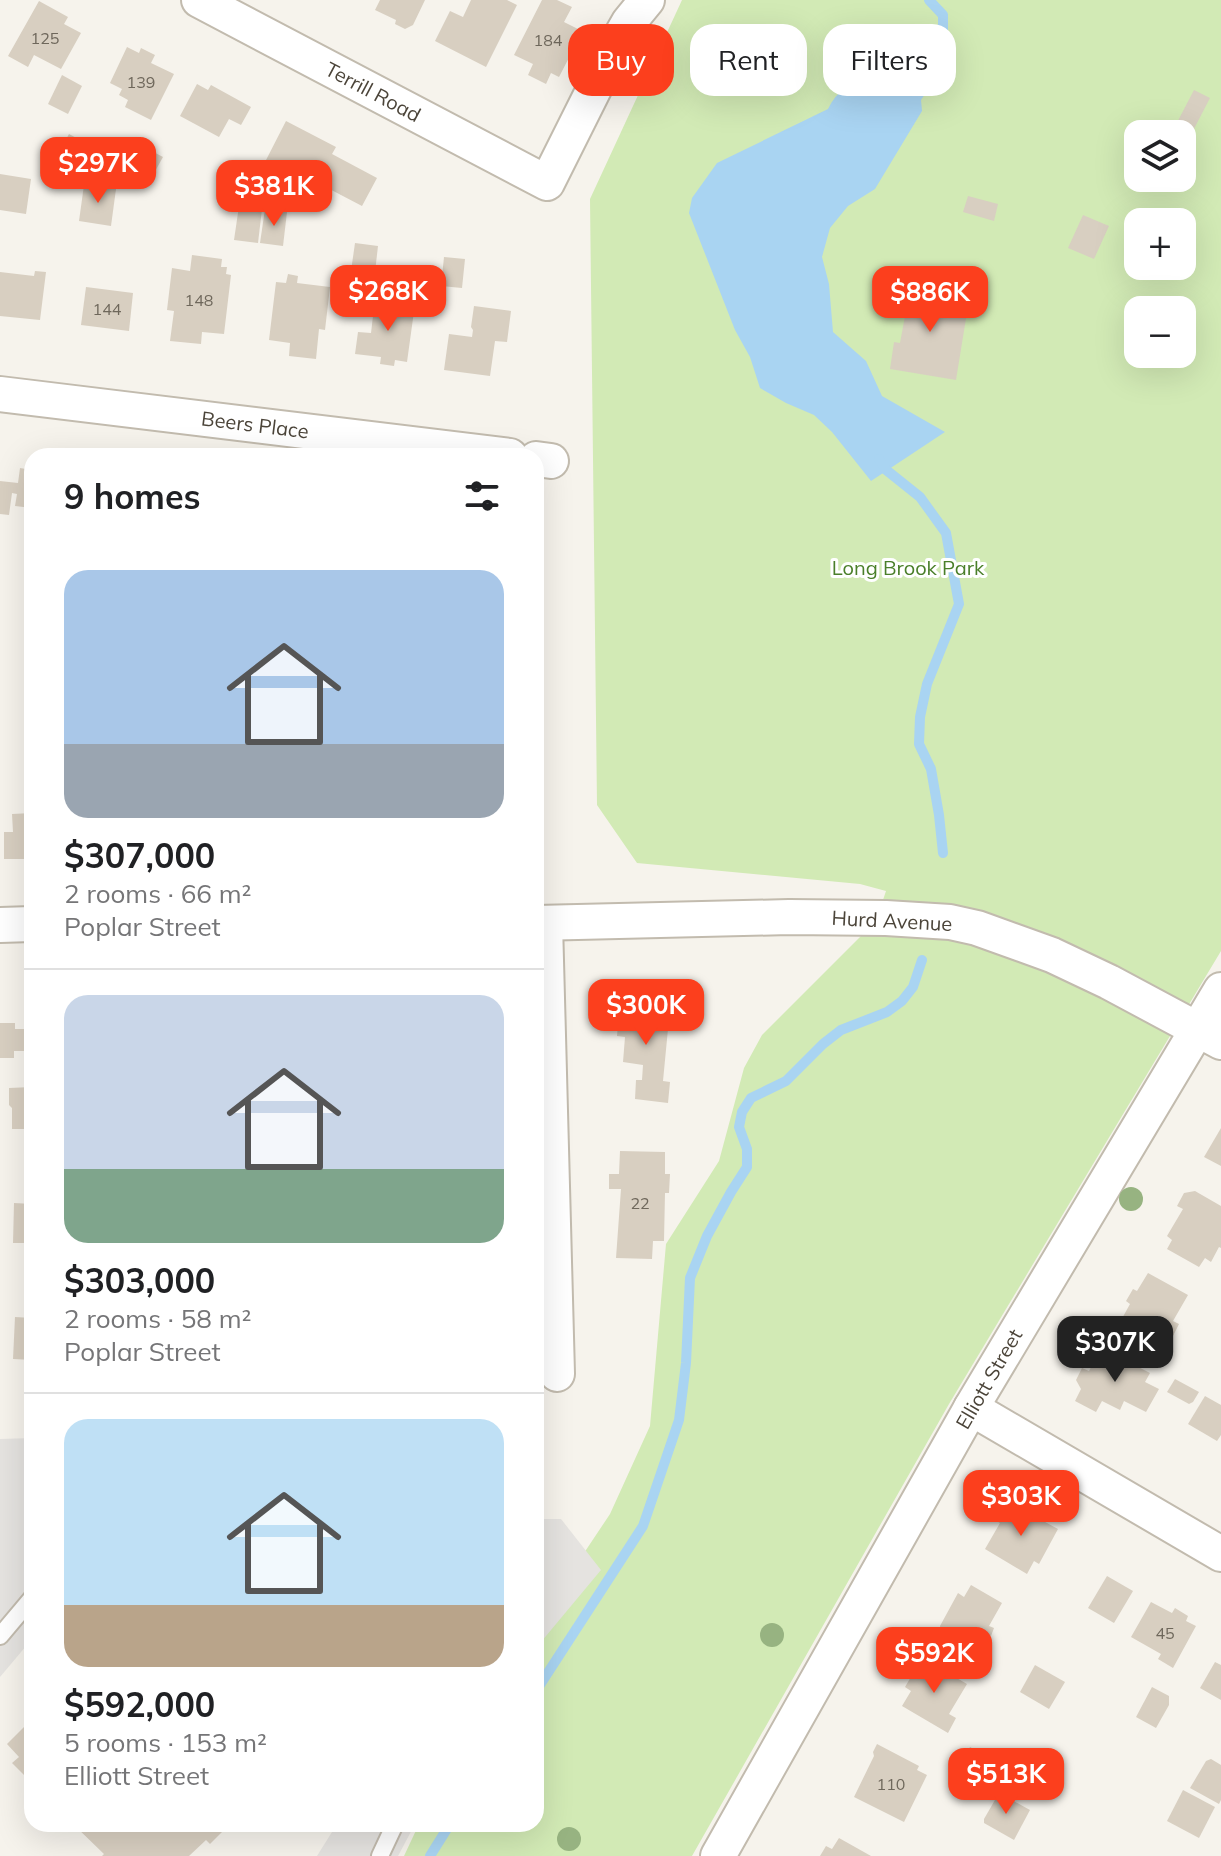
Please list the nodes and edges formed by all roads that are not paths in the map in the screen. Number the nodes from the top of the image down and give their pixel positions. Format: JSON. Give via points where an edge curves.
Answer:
{"nodes":[{"id":1,"x":199,"y":0,"type":"edge"},
{"id":2,"x":647,"y":0,"type":"edge"},
{"id":3,"x":0,"y":394,"type":"edge"},
{"id":4,"x":444,"y":448,"type":"edge"},
{"id":5,"x":544,"y":923,"type":"edge"},
{"id":6,"x":24,"y":924,"type":"edge"},
{"id":7,"x":0,"y":925,"type":"edge"},
{"id":8,"x":1221,"y":990,"type":"edge"},
{"id":9,"x":544,"y":1008,"type":"edge"},
{"id":10,"x":1209,"y":1035,"type":"edge"},
{"id":11,"x":557,"y":1374,"type":"dead end"},
{"id":12,"x":971,"y":1408,"type":"junction"},
{"id":13,"x":1221,"y":1554,"type":"edge"},
{"id":14,"x":24,"y":1608,"type":"edge"},
{"id":15,"x":0,"y":1636,"type":"edge"},
{"id":16,"x":391,"y":1832,"type":"edge"},
{"id":17,"x":380,"y":1856,"type":"edge"},
{"id":18,"x":718,"y":1856,"type":"edge"}],
"edges":[{"from":1,"to":2,"type":"street","name":"Terrill Road","via":[[547,183],[617,43]]},
{"from":3,"to":4,"type":"street","name":"Beers Place"},
{"from":5,"to":10,"type":"street","name":"Hurd Avenue","via":[[789,917],[950,922],[1052,955]]},
{"from":6,"to":7,"type":"street"},
{"from":8,"to":10,"type":"street","name":"Elliott Street"},
{"from":9,"to":11,"type":"street"},
{"from":10,"to":12,"type":"street","name":"Elliott Street"},
{"from":12,"to":13,"type":"street"},
{"from":12,"to":18,"type":"street","name":"Elliott Street"},
{"from":14,"to":15,"type":"lane"},
{"from":16,"to":17,"type":"lane"}]}
